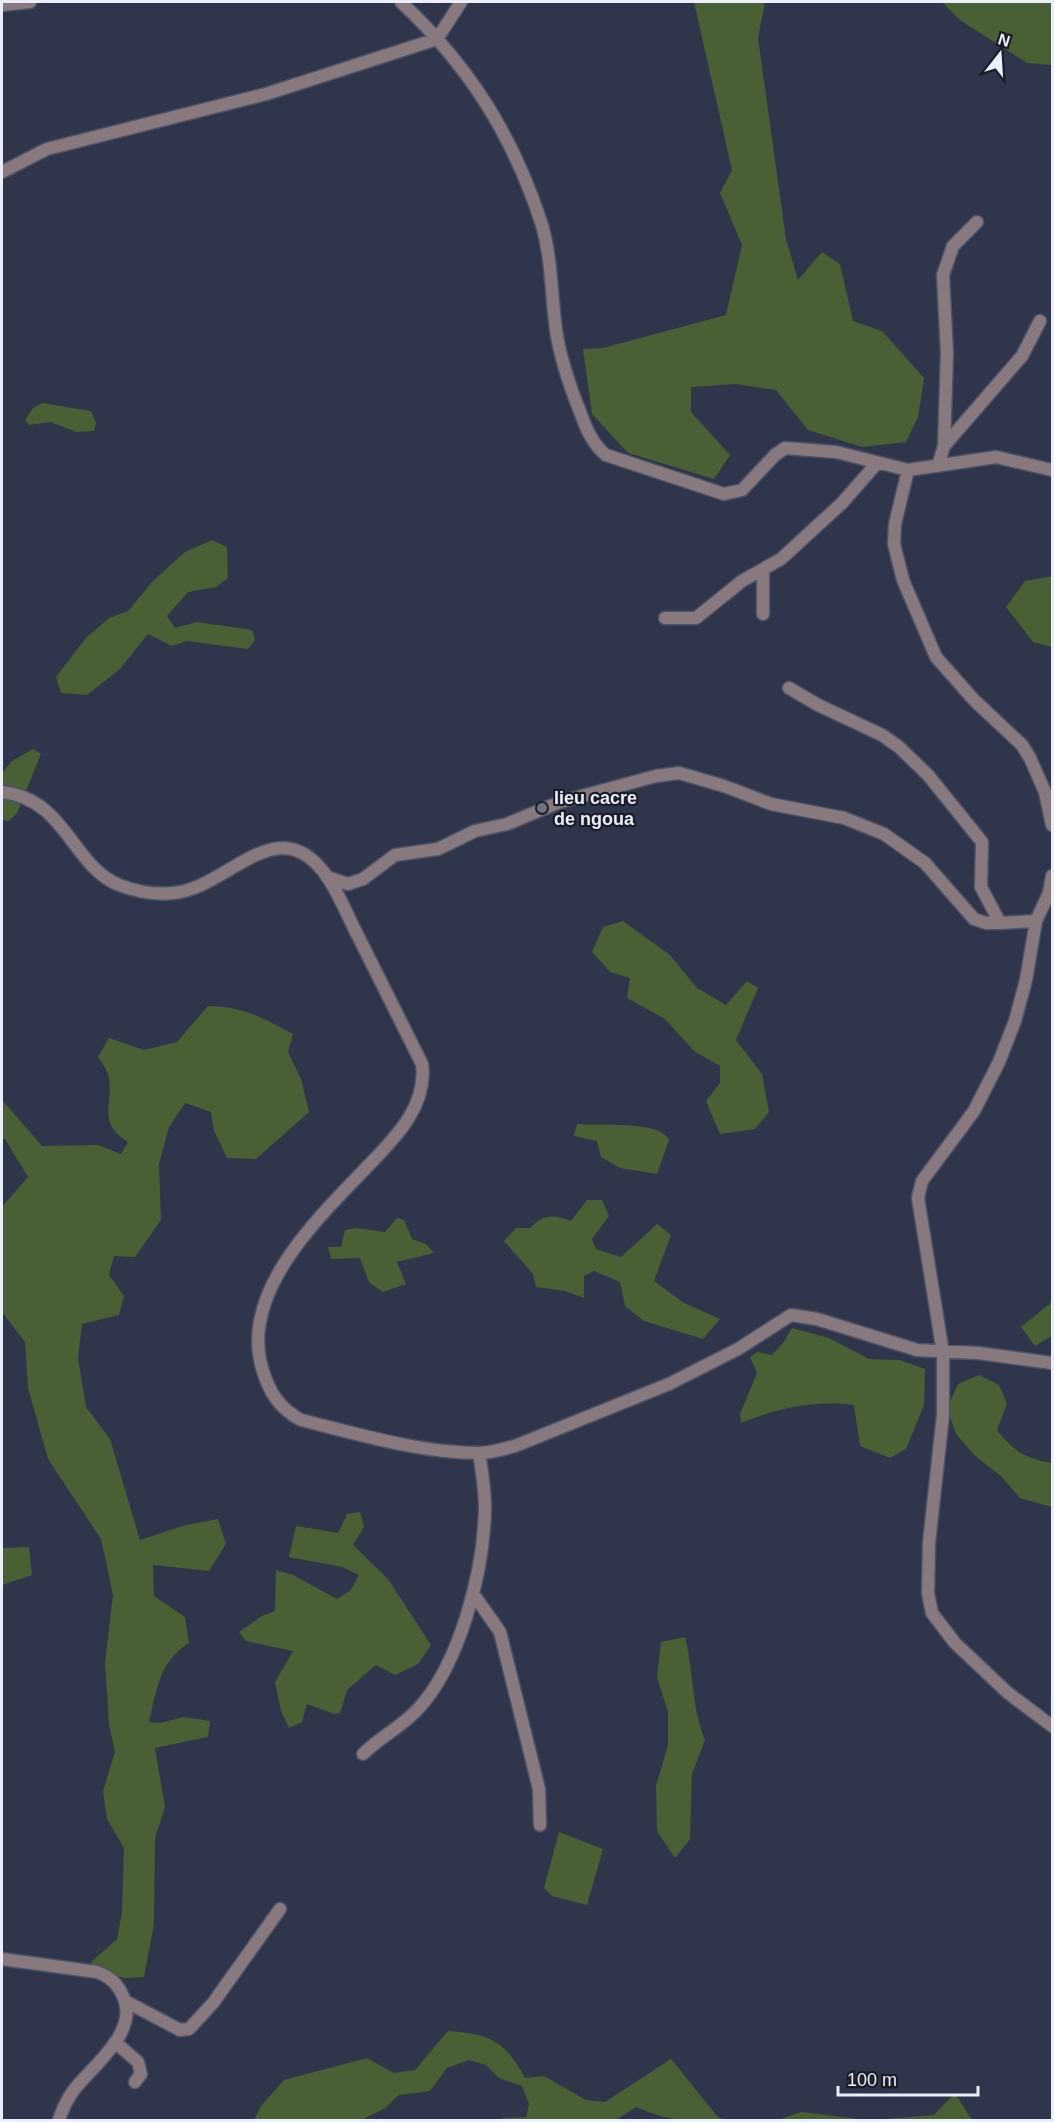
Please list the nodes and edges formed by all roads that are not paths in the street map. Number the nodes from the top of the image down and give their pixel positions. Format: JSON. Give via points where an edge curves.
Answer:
{"nodes":[{"id":1,"x":30,"y":2,"type":"edge"},
{"id":2,"x":401,"y":2,"type":"edge"},
{"id":3,"x":461,"y":2,"type":"edge"},
{"id":4,"x":2,"y":5,"type":"edge"},
{"id":5,"x":437,"y":39,"type":"junction"},
{"id":6,"x":2,"y":172,"type":"edge"},
{"id":7,"x":977,"y":222,"type":"dead end"},
{"id":8,"x":1040,"y":321,"type":"dead end"},
{"id":9,"x":944,"y":446,"type":"junction"},
{"id":10,"x":877,"y":463,"type":"junction"},
{"id":11,"x":938,"y":466,"type":"junction"},
{"id":12,"x":908,"y":470,"type":"junction"},
{"id":13,"x":1053,"y":470,"type":"edge"},
{"id":14,"x":762,"y":572,"type":"junction"},
{"id":15,"x":763,"y":614,"type":"dead end"},
{"id":16,"x":665,"y":618,"type":"dead end"},
{"id":17,"x":789,"y":688,"type":"dead end"},
{"id":18,"x":2,"y":792,"type":"edge"},
{"id":19,"x":1053,"y":825,"type":"edge"},
{"id":20,"x":1053,"y":876,"type":"edge"},
{"id":21,"x":327,"y":877,"type":"junction"},
{"id":22,"x":1036,"y":921,"type":"junction"},
{"id":23,"x":1000,"y":923,"type":"junction"},
{"id":24,"x":943,"y":1353,"type":"junction"},
{"id":25,"x":1053,"y":1363,"type":"edge"},
{"id":26,"x":479,"y":1453,"type":"junction"},
{"id":27,"x":474,"y":1595,"type":"junction"},
{"id":28,"x":1053,"y":1726,"type":"edge"},
{"id":29,"x":363,"y":1754,"type":"dead end"},
{"id":30,"x":540,"y":1825,"type":"dead end"},
{"id":31,"x":280,"y":1909,"type":"dead end"},
{"id":32,"x":2,"y":1959,"type":"edge"},
{"id":33,"x":125,"y":2001,"type":"junction"},
{"id":34,"x":115,"y":2042,"type":"junction"},
{"id":35,"x":135,"y":2082,"type":"dead end"},
{"id":36,"x":59,"y":2121,"type":"edge"}],
"edges":[{"from":1,"to":4,"type":"street"},
{"from":2,"to":5,"type":"street"},
{"from":3,"to":5,"type":"street"},
{"from":5,"to":6,"type":"street","via":[[266,94],[47,149]]},
{"from":5,"to":10,"type":"street","via":[[486,101],[510,143],[529,190],[549,259],[563,363],[581,416],[598,448],[617,460],[724,494],[742,490],[785,448],[836,452]]},
{"from":7,"to":9,"type":"street","via":[[953,246],[943,276],[947,354]]},
{"from":8,"to":9,"type":"street","via":[[1022,356]]},
{"from":9,"to":11,"type":"street"},
{"from":10,"to":12,"type":"street"},
{"from":10,"to":14,"type":"street","via":[[812,532]]},
{"from":11,"to":12,"type":"street"},
{"from":11,"to":13,"type":"street","via":[[1005,457]]},
{"from":12,"to":19,"type":"street","via":[[894,544],[906,588],[936,657],[1022,745],[1045,792]]},
{"from":14,"to":15,"type":"street"},
{"from":14,"to":16,"type":"street","via":[[742,581],[696,618]]},
{"from":17,"to":23,"type":"street","via":[[882,735],[915,760],[982,842],[981,887]]},
{"from":18,"to":21,"type":"street","via":[[14,793],[42,808],[104,875],[134,889],[174,893],[221,876],[267,849],[282,846],[299,852]]},
{"from":20,"to":22,"type":"street"},
{"from":21,"to":23,"type":"street","via":[[348,884],[363,879],[395,855],[438,849],[475,831],[507,824],[560,802],[679,773],[771,804],[844,818],[884,834],[925,863],[974,919]]},
{"from":21,"to":26,"type":"street","via":[[422,1064],[424,1079],[416,1102],[391,1142],[317,1223],[277,1274],[259,1318],[259,1359],[273,1397],[301,1420],[399,1442]]},
{"from":22,"to":23,"type":"street"},
{"from":22,"to":24,"type":"street","via":[[1016,1021],[999,1062],[974,1111],[918,1190]]},
{"from":24,"to":25,"type":"street","via":[[978,1353]]},
{"from":24,"to":26,"type":"street","via":[[917,1350],[817,1319],[791,1315],[738,1349],[669,1384],[515,1446]]},
{"from":24,"to":28,"type":"street","via":[[943,1415],[929,1543],[928,1593],[932,1613],[956,1643],[1008,1693]]},
{"from":26,"to":27,"type":"street","via":[[485,1506]]},
{"from":27,"to":29,"type":"street","via":[[452,1653],[416,1711],[379,1737]]},
{"from":27,"to":30,"type":"street","via":[[500,1632],[539,1789]]},
{"from":31,"to":33,"type":"street","via":[[213,2003],[189,2029],[180,2030]]},
{"from":32,"to":33,"type":"street","via":[[97,1972],[118,1986]]},
{"from":33,"to":34,"type":"street","via":[[123,2029]]},
{"from":34,"to":35,"type":"street","via":[[138,2062],[141,2074]]},
{"from":34,"to":36,"type":"street","via":[[74,2090]]}]}
